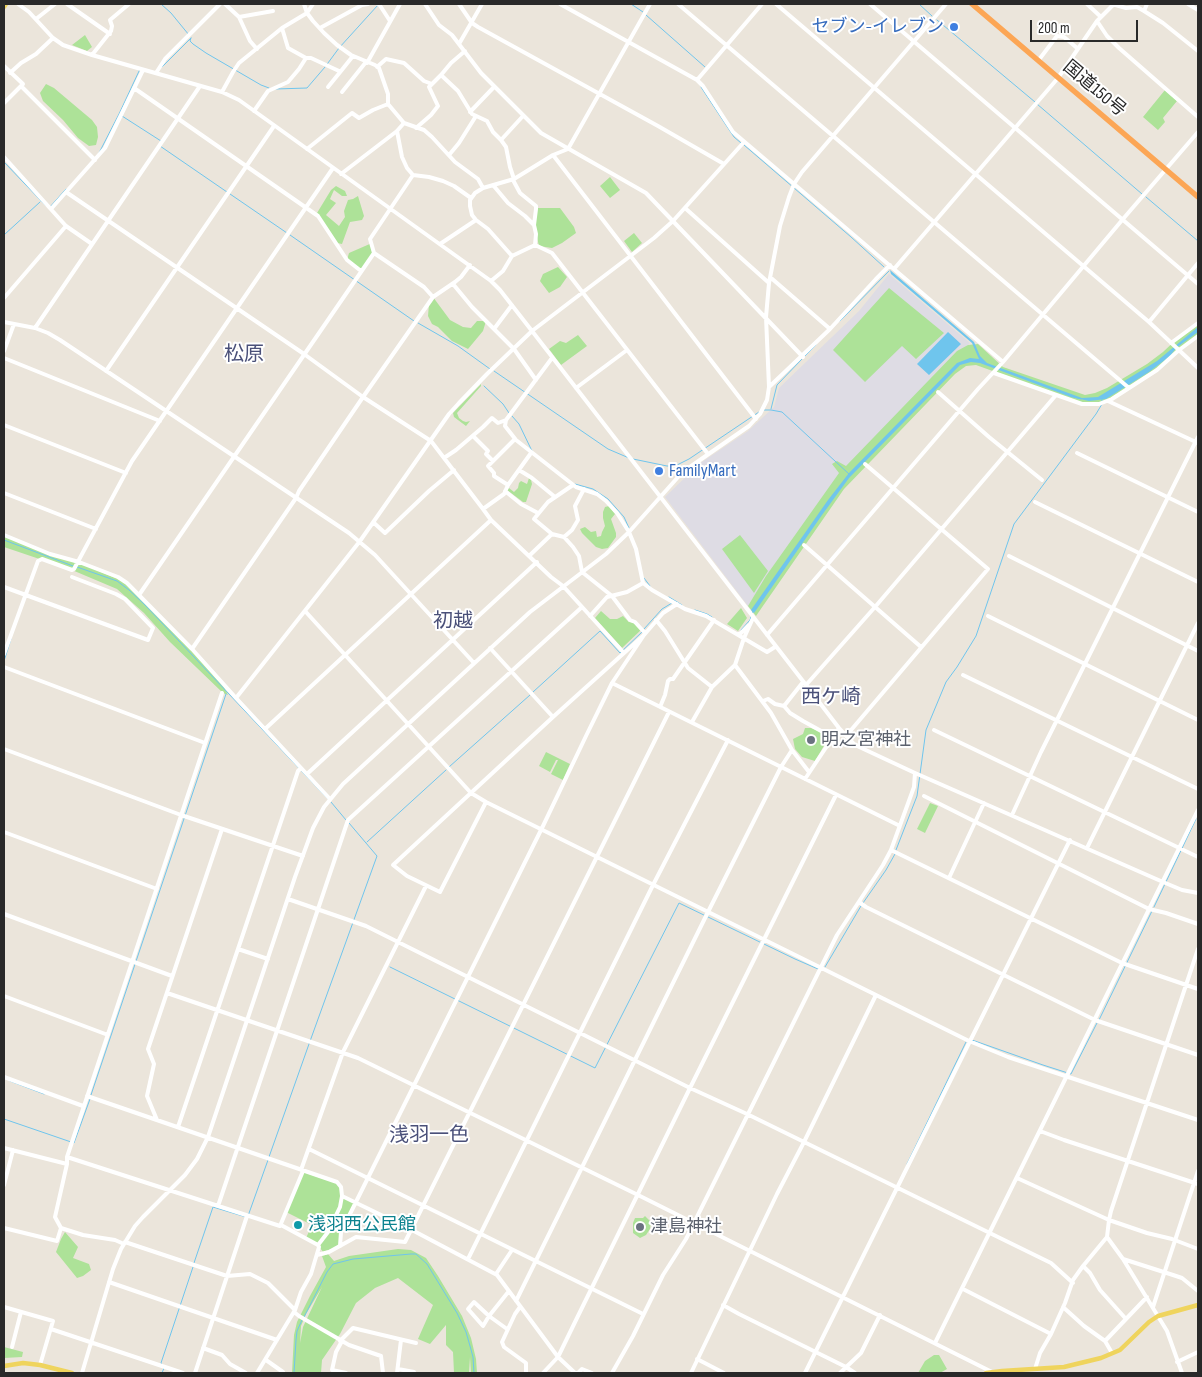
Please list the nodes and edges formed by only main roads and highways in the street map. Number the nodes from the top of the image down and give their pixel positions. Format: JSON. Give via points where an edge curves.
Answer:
{"nodes":[{"id":1,"x":6,"y":4,"type":"edge"},
{"id":2,"x":972,"y":4,"type":"edge"},
{"id":3,"x":4,"y":7,"type":"edge"},
{"id":4,"x":1198,"y":198,"type":"edge"},
{"id":5,"x":1198,"y":1305,"type":"edge"},
{"id":6,"x":4,"y":1366,"type":"edge"},
{"id":7,"x":1003,"y":1372,"type":"edge"},
{"id":8,"x":72,"y":1373,"type":"edge"},
{"id":9,"x":986,"y":1373,"type":"edge"}],
"edges":[{"from":1,"to":3,"type":"main road"},
{"from":2,"to":4,"type":"highway","name":"国道150号"},
{"from":5,"to":7,"type":"main road","via":[[1158,1316],[1120,1350],[1112,1353],[1064,1367]]},
{"from":6,"to":8,"type":"main road","via":[[23,1363]]},
{"from":7,"to":9,"type":"main road"}]}
